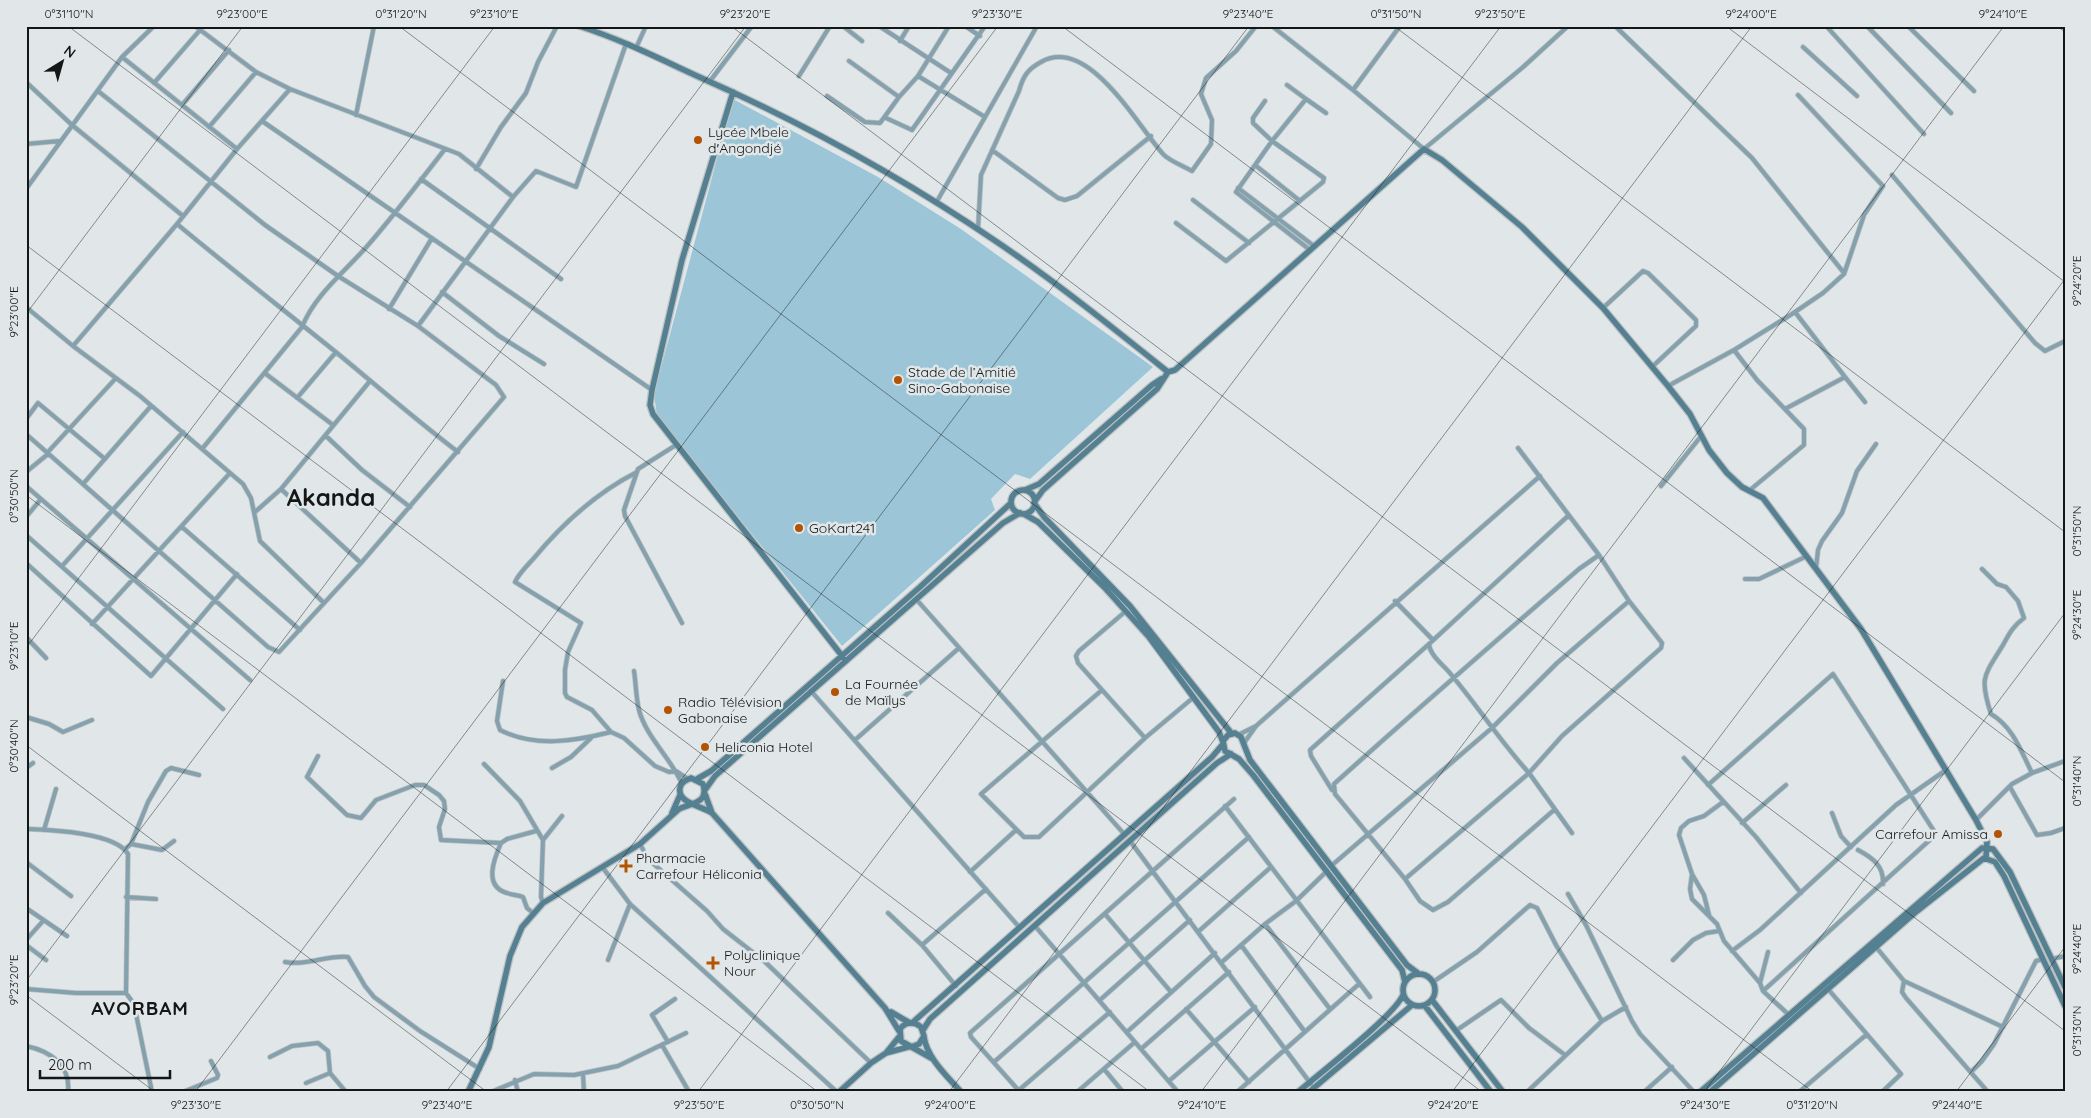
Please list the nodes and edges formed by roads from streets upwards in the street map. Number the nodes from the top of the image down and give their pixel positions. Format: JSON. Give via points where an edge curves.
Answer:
{"nodes":[{"id":1,"x":154,"y":26,"type":"edge"},
{"id":2,"x":194,"y":26,"type":"edge"},
{"id":3,"x":374,"y":26,"type":"edge"},
{"id":4,"x":557,"y":26,"type":"edge"},
{"id":5,"x":579,"y":26,"type":"edge"},
{"id":6,"x":646,"y":26,"type":"edge"},
{"id":7,"x":752,"y":26,"type":"edge"},
{"id":8,"x":830,"y":26,"type":"edge"},
{"id":9,"x":843,"y":26,"type":"edge"},
{"id":10,"x":880,"y":26,"type":"edge"},
{"id":11,"x":909,"y":26,"type":"edge"},
{"id":12,"x":949,"y":26,"type":"edge"},
{"id":13,"x":964,"y":26,"type":"edge"},
{"id":14,"x":985,"y":26,"type":"edge"},
{"id":15,"x":1037,"y":26,"type":"edge"},
{"id":16,"x":1256,"y":26,"type":"edge"},
{"id":17,"x":1272,"y":26,"type":"edge"},
{"id":18,"x":1400,"y":26,"type":"edge"},
{"id":19,"x":1568,"y":26,"type":"edge"},
{"id":20,"x":1615,"y":26,"type":"edge"},
{"id":21,"x":1867,"y":26,"type":"edge"},
{"id":22,"x":1908,"y":26,"type":"edge"},
{"id":23,"x":1828,"y":28,"type":"dead end"},
{"id":24,"x":200,"y":30,"type":"junction"},
{"id":25,"x":980,"y":36,"type":"junction"},
{"id":26,"x":862,"y":41,"type":"dead end"},
{"id":27,"x":900,"y":41,"type":"junction"},
{"id":28,"x":626,"y":44,"type":"junction"},
{"id":29,"x":636,"y":48,"type":"junction"},
{"id":30,"x":1803,"y":48,"type":"dead end"},
{"id":31,"x":229,"y":50,"type":"junction"},
{"id":32,"x":122,"y":57,"type":"junction"},
{"id":33,"x":929,"y":59,"type":"junction"},
{"id":34,"x":849,"y":61,"type":"dead end"},
{"id":35,"x":256,"y":72,"type":"junction"},
{"id":36,"x":951,"y":73,"type":"junction"},
{"id":37,"x":799,"y":76,"type":"dead end"},
{"id":38,"x":918,"y":76,"type":"junction"},
{"id":39,"x":710,"y":81,"type":"junction"},
{"id":40,"x":26,"y":82,"type":"edge"},
{"id":41,"x":154,"y":83,"type":"junction"},
{"id":42,"x":1287,"y":85,"type":"dead end"},
{"id":43,"x":290,"y":89,"type":"junction"},
{"id":44,"x":1353,"y":90,"type":"junction"},
{"id":45,"x":1974,"y":90,"type":"dead end"},
{"id":46,"x":98,"y":91,"type":"junction"},
{"id":47,"x":939,"y":91,"type":"junction"},
{"id":48,"x":733,"y":92,"type":"junction"},
{"id":49,"x":1798,"y":95,"type":"dead end"},
{"id":50,"x":827,"y":96,"type":"dead end"},
{"id":51,"x":1857,"y":96,"type":"dead end"},
{"id":52,"x":899,"y":97,"type":"junction"},
{"id":53,"x":1306,"y":99,"type":"junction"},
{"id":54,"x":1265,"y":101,"type":"dead end"},
{"id":55,"x":182,"y":104,"type":"junction"},
{"id":56,"x":1326,"y":113,"type":"dead end"},
{"id":57,"x":1951,"y":113,"type":"dead end"},
{"id":58,"x":356,"y":115,"type":"junction"},
{"id":59,"x":985,"y":117,"type":"junction"},
{"id":60,"x":886,"y":118,"type":"junction"},
{"id":61,"x":262,"y":121,"type":"junction"},
{"id":62,"x":72,"y":125,"type":"junction"},
{"id":63,"x":209,"y":127,"type":"junction"},
{"id":64,"x":1924,"y":134,"type":"dead end"},
{"id":65,"x":1151,"y":136,"type":"junction"},
{"id":66,"x":1272,"y":140,"type":"junction"},
{"id":67,"x":60,"y":141,"type":"junction"},
{"id":68,"x":26,"y":144,"type":"edge"},
{"id":69,"x":237,"y":149,"type":"junction"},
{"id":70,"x":445,"y":149,"type":"junction"},
{"id":71,"x":1424,"y":149,"type":"junction"},
{"id":72,"x":992,"y":150,"type":"junction"},
{"id":73,"x":1255,"y":165,"type":"junction"},
{"id":74,"x":476,"y":169,"type":"junction"},
{"id":75,"x":1892,"y":175,"type":"dead end"},
{"id":76,"x":421,"y":179,"type":"junction"},
{"id":77,"x":210,"y":182,"type":"junction"},
{"id":78,"x":1238,"y":188,"type":"junction"},
{"id":79,"x":26,"y":189,"type":"edge"},
{"id":80,"x":513,"y":197,"type":"junction"},
{"id":81,"x":1194,"y":200,"type":"dead end"},
{"id":82,"x":1300,"y":200,"type":"junction"},
{"id":83,"x":936,"y":203,"type":"junction"},
{"id":84,"x":395,"y":211,"type":"junction"},
{"id":85,"x":183,"y":216,"type":"junction"},
{"id":86,"x":1280,"y":219,"type":"junction"},
{"id":87,"x":1176,"y":223,"type":"dead end"},
{"id":88,"x":1275,"y":223,"type":"junction"},
{"id":89,"x":177,"y":224,"type":"junction"},
{"id":90,"x":978,"y":229,"type":"junction"},
{"id":91,"x":490,"y":230,"type":"junction"},
{"id":92,"x":432,"y":238,"type":"junction"},
{"id":93,"x":1249,"y":243,"type":"junction"},
{"id":94,"x":1312,"y":248,"type":"junction"},
{"id":95,"x":466,"y":261,"type":"junction"},
{"id":96,"x":1844,"y":274,"type":"junction"},
{"id":97,"x":338,"y":276,"type":"junction"},
{"id":98,"x":561,"y":279,"type":"dead end"},
{"id":99,"x":442,"y":292,"type":"junction"},
{"id":100,"x":26,"y":307,"type":"edge"},
{"id":101,"x":1603,"y":308,"type":"junction"},
{"id":102,"x":389,"y":310,"type":"junction"},
{"id":103,"x":1795,"y":312,"type":"junction"},
{"id":104,"x":418,"y":326,"type":"junction"},
{"id":105,"x":302,"y":327,"type":"junction"},
{"id":106,"x":2065,"y":341,"type":"edge"},
{"id":107,"x":73,"y":346,"type":"junction"},
{"id":108,"x":1734,"y":350,"type":"junction"},
{"id":109,"x":336,"y":352,"type":"junction"},
{"id":110,"x":544,"y":364,"type":"dead end"},
{"id":111,"x":1653,"y":366,"type":"junction"},
{"id":112,"x":1168,"y":372,"type":"junction"},
{"id":113,"x":266,"y":374,"type":"junction"},
{"id":114,"x":1845,"y":376,"type":"junction"},
{"id":115,"x":116,"y":378,"type":"junction"},
{"id":116,"x":1163,"y":378,"type":"junction"},
{"id":117,"x":370,"y":381,"type":"junction"},
{"id":118,"x":1668,"y":386,"type":"junction"},
{"id":119,"x":652,"y":390,"type":"junction"},
{"id":120,"x":297,"y":398,"type":"junction"},
{"id":121,"x":1865,"y":402,"type":"dead end"},
{"id":122,"x":150,"y":406,"type":"junction"},
{"id":123,"x":1785,"y":409,"type":"junction"},
{"id":124,"x":26,"y":419,"type":"edge"},
{"id":125,"x":333,"y":426,"type":"junction"},
{"id":126,"x":68,"y":429,"type":"junction"},
{"id":127,"x":182,"y":432,"type":"junction"},
{"id":128,"x":26,"y":434,"type":"edge"},
{"id":129,"x":1702,"y":435,"type":"junction"},
{"id":130,"x":326,"y":436,"type":"junction"},
{"id":131,"x":676,"y":444,"type":"junction"},
{"id":132,"x":1876,"y":444,"type":"dead end"},
{"id":133,"x":1518,"y":448,"type":"dead end"},
{"id":134,"x":202,"y":449,"type":"junction"},
{"id":135,"x":458,"y":452,"type":"junction"},
{"id":136,"x":48,"y":453,"type":"junction"},
{"id":137,"x":105,"y":459,"type":"junction"},
{"id":138,"x":26,"y":472,"type":"edge"},
{"id":139,"x":637,"y":472,"type":"junction"},
{"id":140,"x":230,"y":473,"type":"junction"},
{"id":141,"x":1540,"y":476,"type":"junction"},
{"id":142,"x":83,"y":484,"type":"junction"},
{"id":143,"x":26,"y":486,"type":"edge"},
{"id":144,"x":1661,"y":486,"type":"dead end"},
{"id":145,"x":281,"y":490,"type":"junction"},
{"id":146,"x":1025,"y":490,"type":"junction"},
{"id":147,"x":1750,"y":490,"type":"junction"},
{"id":148,"x":41,"y":499,"type":"junction"},
{"id":149,"x":1035,"y":502,"type":"junction"},
{"id":150,"x":1011,"y":503,"type":"junction"},
{"id":151,"x":410,"y":507,"type":"junction"},
{"id":152,"x":114,"y":510,"type":"junction"},
{"id":153,"x":255,"y":512,"type":"junction"},
{"id":154,"x":1022,"y":513,"type":"junction"},
{"id":155,"x":1569,"y":515,"type":"junction"},
{"id":156,"x":26,"y":517,"type":"edge"},
{"id":157,"x":182,"y":527,"type":"junction"},
{"id":158,"x":26,"y":535,"type":"edge"},
{"id":159,"x":87,"y":539,"type":"junction"},
{"id":160,"x":160,"y":552,"type":"junction"},
{"id":161,"x":1599,"y":555,"type":"junction"},
{"id":162,"x":1806,"y":556,"type":"junction"},
{"id":163,"x":26,"y":563,"type":"edge"},
{"id":164,"x":362,"y":563,"type":"junction"},
{"id":165,"x":63,"y":565,"type":"junction"},
{"id":166,"x":1816,"y":569,"type":"junction"},
{"id":167,"x":1982,"y":569,"type":"dead end"},
{"id":168,"x":237,"y":574,"type":"junction"},
{"id":169,"x":1746,"y":579,"type":"dead end"},
{"id":170,"x":134,"y":580,"type":"junction"},
{"id":171,"x":916,"y":598,"type":"junction"},
{"id":172,"x":215,"y":600,"type":"junction"},
{"id":173,"x":1395,"y":601,"type":"junction"},
{"id":174,"x":1629,"y":601,"type":"junction"},
{"id":175,"x":324,"y":603,"type":"junction"},
{"id":176,"x":108,"y":608,"type":"junction"},
{"id":177,"x":1126,"y":611,"type":"junction"},
{"id":178,"x":682,"y":623,"type":"dead end"},
{"id":179,"x":92,"y":624,"type":"junction"},
{"id":180,"x":191,"y":628,"type":"junction"},
{"id":181,"x":300,"y":630,"type":"junction"},
{"id":182,"x":26,"y":638,"type":"edge"},
{"id":183,"x":1433,"y":640,"type":"junction"},
{"id":184,"x":1429,"y":644,"type":"junction"},
{"id":185,"x":959,"y":648,"type":"junction"},
{"id":186,"x":46,"y":658,"type":"dead end"},
{"id":187,"x":165,"y":658,"type":"junction"},
{"id":188,"x":844,"y":658,"type":"junction"},
{"id":189,"x":634,"y":671,"type":"dead end"},
{"id":190,"x":1454,"y":678,"type":"junction"},
{"id":191,"x":250,"y":680,"type":"dead end"},
{"id":192,"x":503,"y":682,"type":"dead end"},
{"id":193,"x":1102,"y":690,"type":"junction"},
{"id":194,"x":811,"y":691,"type":"junction"},
{"id":195,"x":1194,"y":697,"type":"junction"},
{"id":196,"x":223,"y":708,"type":"dead end"},
{"id":197,"x":26,"y":717,"type":"edge"},
{"id":198,"x":92,"y":720,"type":"dead end"},
{"id":199,"x":1256,"y":726,"type":"junction"},
{"id":200,"x":1493,"y":727,"type":"junction"},
{"id":201,"x":611,"y":732,"type":"junction"},
{"id":202,"x":1235,"y":734,"type":"junction"},
{"id":203,"x":592,"y":737,"type":"junction"},
{"id":204,"x":1145,"y":738,"type":"junction"},
{"id":205,"x":855,"y":740,"type":"junction"},
{"id":206,"x":1040,"y":741,"type":"junction"},
{"id":207,"x":1223,"y":743,"type":"junction"},
{"id":208,"x":1244,"y":744,"type":"junction"},
{"id":209,"x":1232,"y":754,"type":"junction"},
{"id":210,"x":318,"y":756,"type":"dead end"},
{"id":211,"x":1684,"y":758,"type":"dead end"},
{"id":212,"x":2065,"y":761,"type":"edge"},
{"id":213,"x":33,"y":763,"type":"dead end"},
{"id":214,"x":484,"y":764,"type":"dead end"},
{"id":215,"x":26,"y":768,"type":"edge"},
{"id":216,"x":552,"y":768,"type":"dead end"},
{"id":217,"x":1946,"y":770,"type":"junction"},
{"id":218,"x":676,"y":771,"type":"junction"},
{"id":219,"x":1529,"y":773,"type":"junction"},
{"id":220,"x":2032,"y":773,"type":"junction"},
{"id":221,"x":198,"y":775,"type":"dead end"},
{"id":222,"x":688,"y":779,"type":"junction"},
{"id":223,"x":697,"y":779,"type":"junction"},
{"id":224,"x":682,"y":784,"type":"junction"},
{"id":225,"x":1708,"y":785,"type":"junction"},
{"id":226,"x":1786,"y":785,"type":"dead end"},
{"id":227,"x":2010,"y":786,"type":"junction"},
{"id":228,"x":56,"y":789,"type":"dead end"},
{"id":229,"x":705,"y":792,"type":"junction"},
{"id":230,"x":1088,"y":792,"type":"junction"},
{"id":231,"x":1335,"y":794,"type":"junction"},
{"id":232,"x":680,"y":795,"type":"junction"},
{"id":233,"x":1910,"y":796,"type":"junction"},
{"id":234,"x":1234,"y":799,"type":"dead end"},
{"id":235,"x":1723,"y":802,"type":"junction"},
{"id":236,"x":692,"y":804,"type":"junction"},
{"id":237,"x":1225,"y":806,"type":"junction"},
{"id":238,"x":1554,"y":810,"type":"junction"},
{"id":239,"x":712,"y":813,"type":"junction"},
{"id":240,"x":1832,"y":813,"type":"dead end"},
{"id":241,"x":562,"y":816,"type":"dead end"},
{"id":242,"x":669,"y":820,"type":"junction"},
{"id":243,"x":1976,"y":820,"type":"junction"},
{"id":244,"x":1742,"y":823,"type":"junction"},
{"id":245,"x":2065,"y":828,"type":"edge"},
{"id":246,"x":26,"y":829,"type":"edge"},
{"id":247,"x":44,"y":830,"type":"junction"},
{"id":248,"x":1016,"y":830,"type":"junction"},
{"id":249,"x":536,"y":831,"type":"junction"},
{"id":250,"x":1572,"y":833,"type":"dead end"},
{"id":251,"x":1125,"y":835,"type":"junction"},
{"id":252,"x":1369,"y":835,"type":"junction"},
{"id":253,"x":1249,"y":837,"type":"junction"},
{"id":254,"x":543,"y":840,"type":"junction"},
{"id":255,"x":1130,"y":841,"type":"junction"},
{"id":256,"x":174,"y":842,"type":"dead end"},
{"id":257,"x":501,"y":843,"type":"junction"},
{"id":258,"x":131,"y":844,"type":"junction"},
{"id":259,"x":640,"y":844,"type":"junction"},
{"id":260,"x":1987,"y":847,"type":"junction"},
{"id":261,"x":1851,"y":848,"type":"junction"},
{"id":262,"x":125,"y":849,"type":"junction"},
{"id":263,"x":1858,"y":850,"type":"dead end"},
{"id":264,"x":1986,"y":857,"type":"junction"},
{"id":265,"x":26,"y":862,"type":"edge"},
{"id":266,"x":1271,"y":867,"type":"junction"},
{"id":267,"x":603,"y":868,"type":"junction"},
{"id":268,"x":1329,"y":869,"type":"junction"},
{"id":269,"x":970,"y":872,"type":"junction"},
{"id":270,"x":1152,"y":872,"type":"junction"},
{"id":271,"x":1692,"y":874,"type":"junction"},
{"id":272,"x":1405,"y":879,"type":"junction"},
{"id":273,"x":1883,"y":884,"type":"junction"},
{"id":274,"x":986,"y":889,"type":"junction"},
{"id":275,"x":1800,"y":893,"type":"junction"},
{"id":276,"x":1568,"y":894,"type":"dead end"},
{"id":277,"x":71,"y":896,"type":"dead end"},
{"id":278,"x":126,"y":897,"type":"junction"},
{"id":279,"x":156,"y":899,"type":"dead end"},
{"id":280,"x":1296,"y":900,"type":"junction"},
{"id":281,"x":1176,"y":901,"type":"junction"},
{"id":282,"x":543,"y":903,"type":"junction"},
{"id":283,"x":630,"y":904,"type":"junction"},
{"id":284,"x":26,"y":908,"type":"edge"},
{"id":285,"x":888,"y":912,"type":"dead end"},
{"id":286,"x":533,"y":913,"type":"junction"},
{"id":287,"x":1104,"y":914,"type":"junction"},
{"id":288,"x":1710,"y":916,"type":"junction"},
{"id":289,"x":1190,"y":920,"type":"junction"},
{"id":290,"x":44,"y":921,"type":"junction"},
{"id":291,"x":1265,"y":924,"type":"junction"},
{"id":292,"x":1035,"y":926,"type":"junction"},
{"id":293,"x":1020,"y":928,"type":"junction"},
{"id":294,"x":1198,"y":931,"type":"junction"},
{"id":295,"x":1719,"y":931,"type":"junction"},
{"id":296,"x":67,"y":936,"type":"dead end"},
{"id":297,"x":26,"y":940,"type":"edge"},
{"id":298,"x":1128,"y":942,"type":"junction"},
{"id":299,"x":26,"y":945,"type":"edge"},
{"id":300,"x":922,"y":945,"type":"junction"},
{"id":301,"x":1241,"y":945,"type":"junction"},
{"id":302,"x":1876,"y":946,"type":"junction"},
{"id":303,"x":1732,"y":951,"type":"junction"},
{"id":304,"x":1215,"y":952,"type":"junction"},
{"id":305,"x":1768,"y":952,"type":"dead end"},
{"id":306,"x":1059,"y":954,"type":"junction"},
{"id":307,"x":2065,"y":956,"type":"edge"},
{"id":308,"x":2043,"y":959,"type":"junction"},
{"id":309,"x":2052,"y":959,"type":"junction"},
{"id":310,"x":46,"y":960,"type":"dead end"},
{"id":311,"x":608,"y":960,"type":"dead end"},
{"id":312,"x":1144,"y":960,"type":"junction"},
{"id":313,"x":1673,"y":960,"type":"dead end"},
{"id":314,"x":285,"y":962,"type":"dead end"},
{"id":315,"x":1222,"y":962,"type":"junction"},
{"id":316,"x":1229,"y":972,"type":"junction"},
{"id":317,"x":1419,"y":974,"type":"junction"},
{"id":318,"x":1904,"y":981,"type":"junction"},
{"id":319,"x":1405,"y":982,"type":"junction"},
{"id":320,"x":1434,"y":982,"type":"junction"},
{"id":321,"x":1084,"y":983,"type":"junction"},
{"id":322,"x":1760,"y":983,"type":"junction"},
{"id":323,"x":1359,"y":984,"type":"junction"},
{"id":324,"x":956,"y":986,"type":"junction"},
{"id":325,"x":2065,"y":987,"type":"edge"},
{"id":326,"x":26,"y":989,"type":"edge"},
{"id":327,"x":1828,"y":989,"type":"junction"},
{"id":328,"x":1763,"y":991,"type":"junction"},
{"id":329,"x":1171,"y":992,"type":"junction"},
{"id":330,"x":126,"y":994,"type":"junction"},
{"id":331,"x":1403,"y":995,"type":"junction"},
{"id":332,"x":1370,"y":997,"type":"dead end"},
{"id":333,"x":675,"y":999,"type":"dead end"},
{"id":334,"x":1100,"y":1000,"type":"junction"},
{"id":335,"x":1432,"y":1000,"type":"junction"},
{"id":336,"x":1412,"y":1005,"type":"junction"},
{"id":337,"x":1425,"y":1006,"type":"junction"},
{"id":338,"x":2065,"y":1006,"type":"edge"},
{"id":339,"x":1256,"y":1007,"type":"junction"},
{"id":340,"x":1626,"y":1007,"type":"junction"},
{"id":341,"x":886,"y":1008,"type":"junction"},
{"id":342,"x":1186,"y":1009,"type":"junction"},
{"id":343,"x":1330,"y":1009,"type":"junction"},
{"id":344,"x":1110,"y":1012,"type":"junction"},
{"id":345,"x":1789,"y":1014,"type":"junction"},
{"id":346,"x":1602,"y":1021,"type":"junction"},
{"id":347,"x":911,"y":1023,"type":"junction"},
{"id":348,"x":2003,"y":1027,"type":"junction"},
{"id":349,"x":1456,"y":1030,"type":"junction"},
{"id":350,"x":1127,"y":1032,"type":"junction"},
{"id":351,"x":1305,"y":1032,"type":"junction"},
{"id":352,"x":686,"y":1033,"type":"dead end"},
{"id":353,"x":923,"y":1033,"type":"junction"},
{"id":354,"x":899,"y":1034,"type":"junction"},
{"id":355,"x":1866,"y":1035,"type":"junction"},
{"id":356,"x":668,"y":1042,"type":"junction"},
{"id":357,"x":1135,"y":1042,"type":"junction"},
{"id":358,"x":1214,"y":1042,"type":"junction"},
{"id":359,"x":662,"y":1045,"type":"junction"},
{"id":360,"x":26,"y":1046,"type":"edge"},
{"id":361,"x":909,"y":1047,"type":"junction"},
{"id":362,"x":1141,"y":1049,"type":"junction"},
{"id":363,"x":1286,"y":1049,"type":"junction"},
{"id":364,"x":886,"y":1053,"type":"junction"},
{"id":365,"x":1565,"y":1055,"type":"junction"},
{"id":366,"x":270,"y":1057,"type":"dead end"},
{"id":367,"x":933,"y":1059,"type":"junction"},
{"id":368,"x":211,"y":1061,"type":"dead end"},
{"id":369,"x":994,"y":1062,"type":"junction"},
{"id":370,"x":871,"y":1063,"type":"junction"},
{"id":371,"x":1672,"y":1068,"type":"junction"},
{"id":372,"x":480,"y":1069,"type":"junction"},
{"id":373,"x":1104,"y":1069,"type":"junction"},
{"id":374,"x":1971,"y":1072,"type":"junction"},
{"id":375,"x":330,"y":1073,"type":"junction"},
{"id":376,"x":583,"y":1074,"type":"junction"},
{"id":377,"x":515,"y":1080,"type":"junction"},
{"id":378,"x":1169,"y":1081,"type":"junction"},
{"id":379,"x":1249,"y":1082,"type":"junction"},
{"id":380,"x":1309,"y":1082,"type":"junction"},
{"id":381,"x":306,"y":1083,"type":"dead end"},
{"id":382,"x":1120,"y":1087,"type":"junction"},
{"id":383,"x":688,"y":1090,"type":"dead end"},
{"id":384,"x":1311,"y":1090,"type":"edge"},
{"id":385,"x":1019,"y":1091,"type":"edge"},
{"id":386,"x":68,"y":1092,"type":"edge"},
{"id":387,"x":152,"y":1092,"type":"edge"},
{"id":388,"x":183,"y":1092,"type":"edge"},
{"id":389,"x":346,"y":1092,"type":"edge"},
{"id":390,"x":468,"y":1092,"type":"edge"},
{"id":391,"x":491,"y":1092,"type":"edge"},
{"id":392,"x":518,"y":1092,"type":"edge"},
{"id":393,"x":584,"y":1092,"type":"edge"},
{"id":394,"x":838,"y":1092,"type":"edge"},
{"id":395,"x":961,"y":1092,"type":"edge"},
{"id":396,"x":1077,"y":1092,"type":"edge"},
{"id":397,"x":1115,"y":1092,"type":"edge"},
{"id":398,"x":1123,"y":1092,"type":"edge"},
{"id":399,"x":1178,"y":1092,"type":"edge"},
{"id":400,"x":1237,"y":1092,"type":"edge"},
{"id":401,"x":1298,"y":1092,"type":"edge"},
{"id":402,"x":1491,"y":1092,"type":"edge"},
{"id":403,"x":1503,"y":1092,"type":"edge"},
{"id":404,"x":1527,"y":1092,"type":"edge"},
{"id":405,"x":1644,"y":1092,"type":"edge"},
{"id":406,"x":1694,"y":1092,"type":"edge"},
{"id":407,"x":1700,"y":1092,"type":"edge"},
{"id":408,"x":1711,"y":1092,"type":"edge"},
{"id":409,"x":1799,"y":1092,"type":"edge"},
{"id":410,"x":1882,"y":1092,"type":"edge"},
{"id":411,"x":1988,"y":1092,"type":"edge"}],
"edges":[{"from":1,"to":32,"type":"street"},
{"from":2,"to":24,"type":"street"},
{"from":3,"to":58,"type":"street"},
{"from":4,"to":74,"type":"street","via":[[526,93]]},
{"from":5,"to":28,"type":"street"},
{"from":6,"to":29,"type":"street"},
{"from":7,"to":39,"type":"street"},
{"from":8,"to":37,"type":"street"},
{"from":9,"to":26,"type":"street"},
{"from":10,"to":27,"type":"street"},
{"from":11,"to":27,"type":"street"},
{"from":12,"to":33,"type":"street"},
{"from":13,"to":25,"type":"street"},
{"from":14,"to":25,"type":"street"},
{"from":15,"to":59,"type":"street"},
{"from":16,"to":65,"type":"street","via":[[1236,51],[1206,78],[1201,94],[1212,120],[1212,144],[1192,171],[1164,155]]},
{"from":17,"to":44,"type":"street"},
{"from":18,"to":44,"type":"street"},
{"from":19,"to":71,"type":"street"},
{"from":20,"to":96,"type":"street","via":[[1752,158]]},
{"from":21,"to":57,"type":"street"},
{"from":22,"to":45,"type":"street"},
{"from":23,"to":64,"type":"street"},
{"from":24,"to":31,"type":"street"},
{"from":24,"to":41,"type":"street"},
{"from":25,"to":36,"type":"street"},
{"from":27,"to":33,"type":"street"},
{"from":28,"to":29,"type":"street"},
{"from":28,"to":80,"type":"street","via":[[576,187],[536,171]]},
{"from":29,"to":39,"type":"street"},
{"from":30,"to":51,"type":"street"},
{"from":31,"to":35,"type":"street"},
{"from":31,"to":55,"type":"street"},
{"from":32,"to":41,"type":"street"},
{"from":32,"to":46,"type":"street"},
{"from":33,"to":36,"type":"street"},
{"from":33,"to":38,"type":"street"},
{"from":34,"to":52,"type":"street"},
{"from":35,"to":43,"type":"street"},
{"from":35,"to":63,"type":"street"},
{"from":36,"to":47,"type":"street"},
{"from":38,"to":47,"type":"street"},
{"from":38,"to":52,"type":"street"},
{"from":39,"to":48,"type":"street"},
{"from":40,"to":62,"type":"street"},
{"from":41,"to":55,"type":"street"},
{"from":42,"to":53,"type":"street"},
{"from":43,"to":58,"type":"street"},
{"from":43,"to":61,"type":"street"},
{"from":44,"to":71,"type":"street"},
{"from":46,"to":62,"type":"street"},
{"from":46,"to":77,"type":"street"},
{"from":47,"to":59,"type":"street"},
{"from":47,"to":60,"type":"street","via":[[912,130]]},
{"from":48,"to":83,"type":"street"},
{"from":48,"to":119,"type":"street","via":[[682,260]]},
{"from":49,"to":96,"type":"street","via":[[1883,186],[1864,215]]},
{"from":50,"to":60,"type":"street","via":[[865,122],[880,123]]},
{"from":52,"to":60,"type":"street"},
{"from":53,"to":56,"type":"street"},
{"from":53,"to":66,"type":"street"},
{"from":54,"to":66,"type":"street","via":[[1253,123]]},
{"from":55,"to":63,"type":"street"},
{"from":58,"to":70,"type":"street"},
{"from":59,"to":83,"type":"street"},
{"from":61,"to":69,"type":"street"},
{"from":61,"to":84,"type":"street"},
{"from":62,"to":67,"type":"street"},
{"from":62,"to":85,"type":"street"},
{"from":63,"to":69,"type":"street"},
{"from":65,"to":72,"type":"street","via":[[1084,192],[1064,200]]},
{"from":65,"to":72,"type":"street","via":[[1089,66],[1061,56],[1050,57],[1025,73]]},
{"from":66,"to":73,"type":"street"},
{"from":66,"to":82,"type":"street","via":[[1324,178]]},
{"from":67,"to":68,"type":"street"},
{"from":67,"to":79,"type":"street"},
{"from":69,"to":77,"type":"street"},
{"from":70,"to":74,"type":"street","via":[[459,154]]},
{"from":70,"to":76,"type":"street"},
{"from":71,"to":94,"type":"street"},
{"from":71,"to":101,"type":"street","via":[[1442,160],[1522,227]]},
{"from":72,"to":90,"type":"street","via":[[981,175]]},
{"from":73,"to":78,"type":"street"},
{"from":73,"to":82,"type":"street"},
{"from":74,"to":80,"type":"street"},
{"from":75,"to":106,"type":"street","via":[[2035,343],[2045,351]]},
{"from":76,"to":84,"type":"street"},
{"from":76,"to":91,"type":"street"},
{"from":77,"to":85,"type":"street"},
{"from":77,"to":97,"type":"street"},
{"from":78,"to":86,"type":"street"},
{"from":78,"to":88,"type":"street","via":[[1236,192]]},
{"from":80,"to":91,"type":"street"},
{"from":81,"to":93,"type":"street"},
{"from":82,"to":86,"type":"street"},
{"from":83,"to":90,"type":"street"},
{"from":84,"to":92,"type":"street"},
{"from":84,"to":97,"type":"street"},
{"from":85,"to":89,"type":"street"},
{"from":86,"to":88,"type":"street"},
{"from":86,"to":94,"type":"street"},
{"from":87,"to":93,"type":"street","via":[[1226,261]]},
{"from":88,"to":93,"type":"street"},
{"from":88,"to":94,"type":"street"},
{"from":89,"to":105,"type":"street"},
{"from":89,"to":107,"type":"street"},
{"from":90,"to":112,"type":"street","via":[[1060,287]]},
{"from":91,"to":95,"type":"street"},
{"from":91,"to":98,"type":"street"},
{"from":92,"to":95,"type":"street"},
{"from":92,"to":102,"type":"street"},
{"from":94,"to":112,"type":"street","via":[[1175,370]]},
{"from":95,"to":99,"type":"street"},
{"from":95,"to":119,"type":"street"},
{"from":96,"to":103,"type":"street"},
{"from":97,"to":102,"type":"street"},
{"from":97,"to":105,"type":"street","via":[[307,315]]},
{"from":99,"to":104,"type":"street"},
{"from":99,"to":110,"type":"street","via":[[499,336]]},
{"from":100,"to":107,"type":"street"},
{"from":101,"to":111,"type":"street"},
{"from":101,"to":111,"type":"street","via":[[1643,271],[1696,320],[1696,326]]},
{"from":102,"to":104,"type":"street"},
{"from":103,"to":108,"type":"street"},
{"from":103,"to":114,"type":"street"},
{"from":104,"to":135,"type":"street","via":[[489,380],[504,396]]},
{"from":105,"to":109,"type":"street"},
{"from":105,"to":113,"type":"street"},
{"from":107,"to":115,"type":"street"},
{"from":108,"to":118,"type":"street"},
{"from":108,"to":123,"type":"street","via":[[1756,380]]},
{"from":109,"to":117,"type":"street"},
{"from":109,"to":120,"type":"street"},
{"from":111,"to":118,"type":"street"},
{"from":112,"to":116,"type":"street"},
{"from":113,"to":120,"type":"street"},
{"from":113,"to":134,"type":"street"},
{"from":114,"to":121,"type":"street"},
{"from":114,"to":123,"type":"street"},
{"from":115,"to":122,"type":"street"},
{"from":115,"to":126,"type":"street"},
{"from":116,"to":146,"type":"street","via":[[1039,484]]},
{"from":116,"to":149,"type":"street","via":[[1157,389],[1043,490]]},
{"from":117,"to":125,"type":"street"},
{"from":117,"to":135,"type":"street"},
{"from":118,"to":129,"type":"street"},
{"from":119,"to":131,"type":"street","via":[[650,405],[653,414]]},
{"from":120,"to":125,"type":"street"},
{"from":122,"to":127,"type":"street"},
{"from":122,"to":137,"type":"street"},
{"from":123,"to":147,"type":"street","via":[[1804,429],[1804,445]]},
{"from":124,"to":126,"type":"street","via":[[38,403]]},
{"from":125,"to":130,"type":"street"},
{"from":126,"to":136,"type":"street"},
{"from":126,"to":137,"type":"street"},
{"from":127,"to":134,"type":"street"},
{"from":127,"to":152,"type":"street"},
{"from":128,"to":136,"type":"street"},
{"from":129,"to":144,"type":"street"},
{"from":129,"to":147,"type":"street","via":[[1727,473]]},
{"from":130,"to":145,"type":"street"},
{"from":130,"to":151,"type":"street","via":[[362,470]]},
{"from":131,"to":139,"type":"street"},
{"from":131,"to":188,"type":"street"},
{"from":132,"to":166,"type":"street","via":[[1857,471],[1842,513],[1822,541]]},
{"from":133,"to":141,"type":"street"},
{"from":134,"to":140,"type":"street"},
{"from":135,"to":151,"type":"street"},
{"from":136,"to":138,"type":"street"},
{"from":136,"to":142,"type":"street"},
{"from":137,"to":142,"type":"street"},
{"from":139,"to":178,"type":"street","via":[[624,510],[625,516]]},
{"from":139,"to":201,"type":"street","via":[[612,485],[582,508],[548,540],[515,582],[581,623],[568,652],[565,693],[572,701],[592,710]]},
{"from":140,"to":153,"type":"street","via":[[243,484]]},
{"from":140,"to":157,"type":"street"},
{"from":141,"to":155,"type":"street"},
{"from":141,"to":173,"type":"street"},
{"from":142,"to":152,"type":"street"},
{"from":143,"to":148,"type":"street"},
{"from":145,"to":153,"type":"street"},
{"from":145,"to":164,"type":"street"},
{"from":146,"to":149,"type":"street","via":[[1032,494]]},
{"from":146,"to":150,"type":"street","via":[[1015,493]]},
{"from":147,"to":162,"type":"street","via":[[1763,498]]},
{"from":148,"to":156,"type":"street"},
{"from":148,"to":159,"type":"street"},
{"from":149,"to":154,"type":"street","via":[[1030,511]]},
{"from":149,"to":202,"type":"street","via":[[1044,517],[1130,606]]},
{"from":150,"to":154,"type":"street","via":[[1014,510]]},
{"from":150,"to":188,"type":"street"},
{"from":151,"to":164,"type":"street"},
{"from":152,"to":159,"type":"street"},
{"from":152,"to":160,"type":"street"},
{"from":153,"to":175,"type":"street","via":[[260,541]]},
{"from":154,"to":171,"type":"street","via":[[1003,523]]},
{"from":154,"to":177,"type":"street","via":[[1038,522]]},
{"from":155,"to":161,"type":"street"},
{"from":155,"to":183,"type":"street"},
{"from":157,"to":160,"type":"street"},
{"from":157,"to":168,"type":"street"},
{"from":158,"to":165,"type":"street"},
{"from":159,"to":165,"type":"street"},
{"from":159,"to":170,"type":"street"},
{"from":160,"to":170,"type":"street"},
{"from":160,"to":172,"type":"street"},
{"from":161,"to":174,"type":"street"},
{"from":161,"to":190,"type":"street"},
{"from":162,"to":166,"type":"street"},
{"from":162,"to":169,"type":"street","via":[[1759,579]]},
{"from":163,"to":179,"type":"street"},
{"from":164,"to":175,"type":"street"},
{"from":165,"to":176,"type":"street"},
{"from":166,"to":217,"type":"street","via":[[1861,629]]},
{"from":167,"to":220,"type":"street","via":[[1997,584],[2006,587],[2023,610],[2024,618],[2013,627],[1986,670],[1984,687],[1991,714],[2008,727]]},
{"from":168,"to":172,"type":"street"},
{"from":168,"to":181,"type":"street"},
{"from":170,"to":176,"type":"street"},
{"from":170,"to":180,"type":"street"},
{"from":171,"to":185,"type":"street"},
{"from":171,"to":188,"type":"street"},
{"from":172,"to":180,"type":"street"},
{"from":172,"to":181,"type":"street","via":[[268,648],[278,652]]},
{"from":173,"to":183,"type":"street"},
{"from":173,"to":199,"type":"street"},
{"from":174,"to":200,"type":"street","via":[[1558,663]]},
{"from":174,"to":219,"type":"street","via":[[1662,643],[1661,648],[1562,736]]},
{"from":175,"to":181,"type":"street"},
{"from":176,"to":179,"type":"street"},
{"from":176,"to":187,"type":"street"},
{"from":177,"to":193,"type":"street","via":[[1076,656],[1078,663]]},
{"from":177,"to":195,"type":"street"},
{"from":179,"to":187,"type":"street","via":[[151,676]]},
{"from":180,"to":187,"type":"street"},
{"from":180,"to":191,"type":"street"},
{"from":182,"to":186,"type":"street"},
{"from":183,"to":184,"type":"street"},
{"from":184,"to":190,"type":"street","via":[[1430,651]]},
{"from":184,"to":231,"type":"street","via":[[1310,750]]},
{"from":185,"to":205,"type":"street"},
{"from":185,"to":206,"type":"street"},
{"from":187,"to":196,"type":"street"},
{"from":188,"to":194,"type":"street"},
{"from":188,"to":223,"type":"street","via":[[711,771]]},
{"from":189,"to":218,"type":"street","via":[[639,711],[650,734]]},
{"from":190,"to":200,"type":"street"},
{"from":190,"to":231,"type":"street","via":[[1334,784]]},
{"from":192,"to":203,"type":"street","via":[[497,721],[500,730],[516,738],[533,741]]},
{"from":193,"to":204,"type":"street"},
{"from":193,"to":206,"type":"street"},
{"from":194,"to":205,"type":"street"},
{"from":194,"to":229,"type":"street","via":[[715,776]]},
{"from":195,"to":204,"type":"street"},
{"from":195,"to":207,"type":"street"},
{"from":197,"to":198,"type":"street","via":[[49,724],[60,732]]},
{"from":199,"to":202,"type":"street"},
{"from":199,"to":208,"type":"street"},
{"from":200,"to":219,"type":"street","via":[[1505,747]]},
{"from":200,"to":252,"type":"street"},
{"from":201,"to":203,"type":"street"},
{"from":201,"to":218,"type":"street","via":[[624,738],[654,766],[669,772]]},
{"from":202,"to":207,"type":"street","via":[[1228,735]]},
{"from":202,"to":208,"type":"street"},
{"from":203,"to":216,"type":"street","via":[[571,757]]},
{"from":204,"to":230,"type":"street"},
{"from":205,"to":269,"type":"street"},
{"from":206,"to":230,"type":"street"},
{"from":206,"to":248,"type":"street","via":[[981,794]]},
{"from":207,"to":209,"type":"street","via":[[1225,751]]},
{"from":207,"to":251,"type":"street","via":[[1212,757]]},
{"from":208,"to":209,"type":"street","via":[[1240,752]]},
{"from":208,"to":268,"type":"street","via":[[1250,760]]},
{"from":209,"to":255,"type":"street","via":[[1217,763]]},
{"from":209,"to":268,"type":"street","via":[[1253,775]]},
{"from":210,"to":257,"type":"street","via":[[308,777],[347,815],[361,818],[376,800],[415,785],[424,785],[444,801],[445,809],[439,826],[441,840]]},
{"from":211,"to":225,"type":"street"},
{"from":212,"to":220,"type":"street"},
{"from":213,"to":215,"type":"street"},
{"from":214,"to":249,"type":"street","via":[[520,801]]},
{"from":217,"to":233,"type":"street"},
{"from":217,"to":243,"type":"street"},
{"from":218,"to":222,"type":"street"},
{"from":218,"to":224,"type":"street"},
{"from":219,"to":238,"type":"street"},
{"from":219,"to":272,"type":"street"},
{"from":220,"to":227,"type":"street"},
{"from":221,"to":258,"type":"street","via":[[171,768],[166,771],[148,802]]},
{"from":222,"to":223,"type":"street"},
{"from":222,"to":224,"type":"street"},
{"from":223,"to":229,"type":"street","via":[[702,782]]},
{"from":224,"to":232,"type":"street"},
{"from":225,"to":233,"type":"street","via":[[1833,674]]},
{"from":225,"to":235,"type":"street"},
{"from":226,"to":244,"type":"street"},
{"from":227,"to":243,"type":"street"},
{"from":227,"to":245,"type":"street","via":[[2037,835]]},
{"from":228,"to":247,"type":"street"},
{"from":229,"to":236,"type":"street","via":[[701,800]]},
{"from":229,"to":239,"type":"street"},
{"from":230,"to":248,"type":"street","via":[[1039,837],[1024,837]]},
{"from":230,"to":251,"type":"street"},
{"from":231,"to":252,"type":"street"},
{"from":232,"to":236,"type":"street"},
{"from":232,"to":242,"type":"street"},
{"from":233,"to":261,"type":"street"},
{"from":233,"to":273,"type":"street","via":[[1934,835]]},
{"from":234,"to":237,"type":"street"},
{"from":235,"to":244,"type":"street"},
{"from":235,"to":271,"type":"street","via":[[1681,828],[1680,835]]},
{"from":236,"to":239,"type":"street"},
{"from":236,"to":242,"type":"street","via":[[679,809]]},
{"from":237,"to":253,"type":"street"},
{"from":237,"to":270,"type":"street"},
{"from":238,"to":250,"type":"street"},
{"from":238,"to":272,"type":"street","via":[[1448,902],[1432,910],[1420,901]]},
{"from":239,"to":341,"type":"street"},
{"from":240,"to":261,"type":"street","via":[[1841,836]]},
{"from":241,"to":254,"type":"street"},
{"from":242,"to":259,"type":"street"},
{"from":243,"to":260,"type":"street"},
{"from":244,"to":275,"type":"street"},
{"from":246,"to":247,"type":"street"},
{"from":247,"to":262,"type":"street","via":[[98,837],[120,844]]},
{"from":248,"to":269,"type":"street"},
{"from":249,"to":254,"type":"street"},
{"from":249,"to":257,"type":"street"},
{"from":251,"to":293,"type":"street"},
{"from":252,"to":268,"type":"street"},
{"from":252,"to":272,"type":"street"},
{"from":253,"to":266,"type":"street"},
{"from":253,"to":281,"type":"street"},
{"from":254,"to":282,"type":"street"},
{"from":255,"to":270,"type":"street"},
{"from":255,"to":292,"type":"street"},
{"from":256,"to":258,"type":"street","via":[[162,850]]},
{"from":257,"to":286,"type":"street","via":[[491,869],[496,886],[505,893],[523,897]]},
{"from":258,"to":262,"type":"street"},
{"from":259,"to":267,"type":"street"},
{"from":259,"to":370,"type":"street","via":[[648,859],[723,929],[764,961]]},
{"from":260,"to":264,"type":"street"},
{"from":260,"to":309,"type":"street","via":[[1996,852],[2010,872]]},
{"from":260,"to":345,"type":"street","via":[[1978,850]]},
{"from":261,"to":275,"type":"street"},
{"from":262,"to":278,"type":"street","via":[[129,864]]},
{"from":263,"to":273,"type":"street","via":[[1882,869]]},
{"from":264,"to":302,"type":"street"},
{"from":264,"to":308,"type":"street","via":[[1995,862],[2004,876]]},
{"from":265,"to":277,"type":"street"},
{"from":266,"to":280,"type":"street"},
{"from":266,"to":294,"type":"street"},
{"from":267,"to":282,"type":"street"},
{"from":267,"to":283,"type":"street"},
{"from":268,"to":280,"type":"street"},
{"from":268,"to":317,"type":"street","via":[[1407,965]]},
{"from":268,"to":319,"type":"street","via":[[1402,970]]},
{"from":269,"to":274,"type":"street"},
{"from":270,"to":281,"type":"street"},
{"from":270,"to":287,"type":"street"},
{"from":271,"to":288,"type":"street","via":[[1704,895]]},
{"from":271,"to":288,"type":"street","via":[[1692,899]]},
{"from":273,"to":328,"type":"street"},
{"from":274,"to":293,"type":"street"},
{"from":274,"to":300,"type":"street"},
{"from":275,"to":303,"type":"street"},
{"from":276,"to":340,"type":"street"},
{"from":278,"to":279,"type":"street"},
{"from":278,"to":330,"type":"street"},
{"from":280,"to":291,"type":"street"},
{"from":280,"to":323,"type":"street"},
{"from":281,"to":289,"type":"street"},
{"from":281,"to":298,"type":"street"},
{"from":282,"to":286,"type":"street"},
{"from":283,"to":311,"type":"street"},
{"from":283,"to":394,"type":"street"},
{"from":284,"to":290,"type":"street"},
{"from":285,"to":300,"type":"street"},
{"from":286,"to":372,"type":"street","via":[[512,947],[491,1041]]},
{"from":287,"to":298,"type":"street"},
{"from":287,"to":306,"type":"street"},
{"from":288,"to":295,"type":"street"},
{"from":289,"to":294,"type":"street"},
{"from":289,"to":312,"type":"street"},
{"from":290,"to":296,"type":"street"},
{"from":290,"to":297,"type":"street"},
{"from":291,"to":301,"type":"street"},
{"from":291,"to":343,"type":"street"},
{"from":292,"to":306,"type":"street"},
{"from":292,"to":353,"type":"street","via":[[930,1019]]},
{"from":293,"to":324,"type":"street"},
{"from":294,"to":304,"type":"street"},
{"from":295,"to":303,"type":"street"},
{"from":295,"to":313,"type":"street","via":[[1693,940]]},
{"from":298,"to":312,"type":"street"},
{"from":298,"to":321,"type":"street"},
{"from":299,"to":310,"type":"street"},
{"from":300,"to":324,"type":"street"},
{"from":301,"to":315,"type":"street"},
{"from":301,"to":351,"type":"street"},
{"from":302,"to":318,"type":"street"},
{"from":302,"to":327,"type":"street"},
{"from":303,"to":322,"type":"street"},
{"from":304,"to":315,"type":"street"},
{"from":304,"to":329,"type":"street"},
{"from":305,"to":322,"type":"street"},
{"from":306,"to":321,"type":"street"},
{"from":306,"to":369,"type":"street","via":[[970,1033]]},
{"from":307,"to":309,"type":"street"},
{"from":308,"to":338,"type":"street"},
{"from":308,"to":348,"type":"street","via":[[2036,961]]},
{"from":309,"to":325,"type":"street"},
{"from":312,"to":329,"type":"street"},
{"from":312,"to":334,"type":"street"},
{"from":314,"to":372,"type":"street","via":[[298,964],[348,957],[374,997]]},
{"from":315,"to":316,"type":"street"},
{"from":316,"to":339,"type":"street"},
{"from":316,"to":342,"type":"street"},
{"from":317,"to":319,"type":"street","via":[[1410,976]]},
{"from":317,"to":320,"type":"street"},
{"from":318,"to":348,"type":"street"},
{"from":318,"to":374,"type":"street","via":[[1902,992],[1906,998]]},
{"from":319,"to":331,"type":"street"},
{"from":320,"to":335,"type":"street"},
{"from":320,"to":346,"type":"street","via":[[1470,958],[1530,905],[1537,908]]},
{"from":321,"to":334,"type":"street"},
{"from":321,"to":369,"type":"street"},
{"from":322,"to":328,"type":"street"},
{"from":323,"to":332,"type":"street"},
{"from":323,"to":343,"type":"street"},
{"from":324,"to":347,"type":"street"},
{"from":326,"to":330,"type":"street"},
{"from":327,"to":355,"type":"street"},
{"from":327,"to":408,"type":"street"},
{"from":328,"to":345,"type":"street"},
{"from":329,"to":350,"type":"street"},
{"from":330,"to":387,"type":"street","via":[[134,1004]]},
{"from":331,"to":336,"type":"street"},
{"from":331,"to":380,"type":"street","via":[[1394,1008]]},
{"from":333,"to":356,"type":"street","via":[[652,1015]]},
{"from":334,"to":344,"type":"street"},
{"from":335,"to":337,"type":"street"},
{"from":335,"to":349,"type":"street"},
{"from":336,"to":337,"type":"street"},
{"from":336,"to":384,"type":"street"},
{"from":337,"to":402,"type":"street"},
{"from":339,"to":358,"type":"street"},
{"from":339,"to":363,"type":"street"},
{"from":340,"to":346,"type":"street"},
{"from":340,"to":371,"type":"street","via":[[1640,1034]]},
{"from":341,"to":347,"type":"street"},
{"from":341,"to":354,"type":"street"},
{"from":342,"to":358,"type":"street"},
{"from":342,"to":362,"type":"street"},
{"from":343,"to":351,"type":"street"},
{"from":344,"to":350,"type":"street"},
{"from":344,"to":385,"type":"street"},
{"from":345,"to":407,"type":"street"},
{"from":346,"to":365,"type":"street"},
{"from":347,"to":353,"type":"street","via":[[919,1025]]},
{"from":347,"to":354,"type":"street","via":[[904,1025]]},
{"from":348,"to":374,"type":"street","via":[[1990,1051]]},
{"from":349,"to":365,"type":"street","via":[[1501,1000],[1528,1028]]},
{"from":349,"to":403,"type":"street"},
{"from":350,"to":357,"type":"street"},
{"from":351,"to":363,"type":"street"},
{"from":352,"to":356,"type":"street"},
{"from":353,"to":361,"type":"street","via":[[920,1044]]},
{"from":353,"to":367,"type":"street"},
{"from":354,"to":361,"type":"street","via":[[902,1044]]},
{"from":354,"to":364,"type":"street"},
{"from":355,"to":409,"type":"street"},
{"from":355,"to":410,"type":"street","via":[[1901,1074]]},
{"from":356,"to":359,"type":"street"},
{"from":357,"to":362,"type":"street"},
{"from":357,"to":373,"type":"street"},
{"from":358,"to":378,"type":"street"},
{"from":358,"to":379,"type":"street"},
{"from":359,"to":376,"type":"street","via":[[618,1066]]},
{"from":359,"to":383,"type":"street"},
{"from":360,"to":386,"type":"street","via":[[52,1054],[69,1081]]},
{"from":361,"to":364,"type":"street"},
{"from":361,"to":367,"type":"street"},
{"from":362,"to":378,"type":"street"},
{"from":363,"to":379,"type":"street"},
{"from":363,"to":380,"type":"street"},
{"from":364,"to":370,"type":"street"},
{"from":365,"to":404,"type":"street"},
{"from":366,"to":375,"type":"street","via":[[292,1046],[318,1043],[328,1051]]},
{"from":367,"to":395,"type":"street"},
{"from":368,"to":388,"type":"street","via":[[217,1078]]},
{"from":369,"to":385,"type":"street"},
{"from":370,"to":394,"type":"street"},
{"from":371,"to":405,"type":"street"},
{"from":371,"to":406,"type":"street"},
{"from":372,"to":390,"type":"street"},
{"from":373,"to":382,"type":"street"},
{"from":373,"to":396,"type":"street"},
{"from":374,"to":411,"type":"street"},
{"from":375,"to":381,"type":"street"},
{"from":375,"to":389,"type":"street"},
{"from":376,"to":377,"type":"street","via":[[534,1074]]},
{"from":376,"to":393,"type":"street"},
{"from":377,"to":391,"type":"street"},
{"from":377,"to":392,"type":"street"},
{"from":378,"to":399,"type":"street"},
{"from":379,"to":400,"type":"street"},
{"from":380,"to":384,"type":"street"},
{"from":380,"to":401,"type":"street"},
{"from":382,"to":397,"type":"street"},
{"from":382,"to":398,"type":"street"}]}
